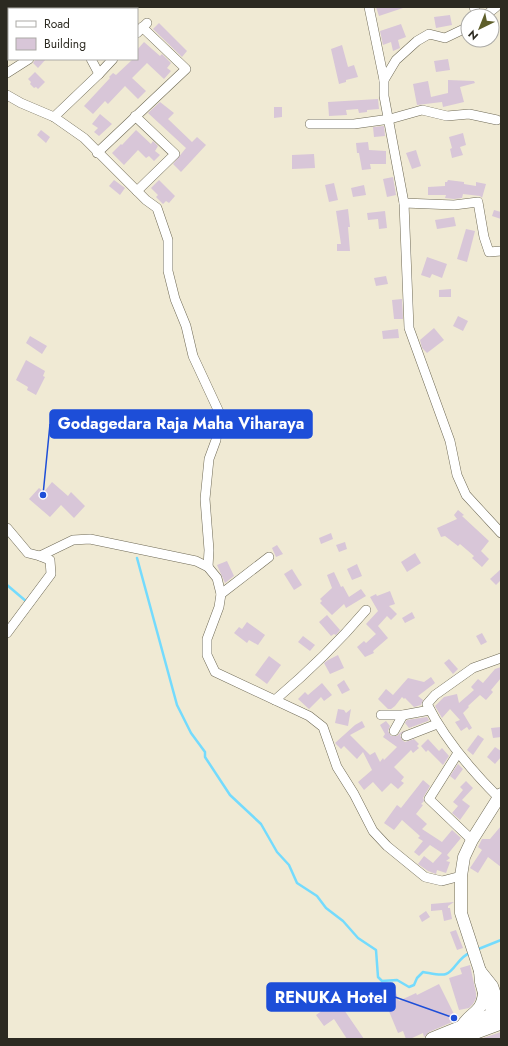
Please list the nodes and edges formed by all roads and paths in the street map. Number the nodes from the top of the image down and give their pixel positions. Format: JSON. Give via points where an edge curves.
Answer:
{"nodes":[{"id":1,"x":369,"y":7,"type":"edge"},
{"id":2,"x":142,"y":28,"type":"edge"},
{"id":3,"x":460,"y":31,"type":"edge"},
{"id":4,"x":27,"y":60,"type":"edge"},
{"id":5,"x":92,"y":60,"type":"edge"},
{"id":6,"x":112,"y":60,"type":"edge"},
{"id":7,"x":7,"y":73,"type":"edge"},
{"id":8,"x":99,"y":74,"type":"junction"},
{"id":9,"x":384,"y":80,"type":"junction"},
{"id":10,"x":7,"y":95,"type":"edge"},
{"id":11,"x":135,"y":116,"type":"junction"},
{"id":12,"x":54,"y":117,"type":"junction"},
{"id":13,"x":390,"y":119,"type":"junction"},
{"id":14,"x":497,"y":120,"type":"dead end"},
{"id":15,"x":310,"y":124,"type":"dead end"},
{"id":16,"x":98,"y":153,"type":"junction"},
{"id":17,"x":137,"y":191,"type":"junction"},
{"id":18,"x":404,"y":203,"type":"junction"},
{"id":19,"x":501,"y":251,"type":"edge"},
{"id":20,"x":7,"y":528,"type":"edge"},
{"id":21,"x":501,"y":533,"type":"edge"},
{"id":22,"x":40,"y":556,"type":"junction"},
{"id":23,"x":269,"y":557,"type":"dead end"},
{"id":24,"x":208,"y":567,"type":"junction"},
{"id":25,"x":221,"y":594,"type":"junction"},
{"id":26,"x":366,"y":610,"type":"dead end"},
{"id":27,"x":7,"y":633,"type":"edge"},
{"id":28,"x":501,"y":658,"type":"edge"},
{"id":29,"x":275,"y":700,"type":"junction"},
{"id":30,"x":430,"y":710,"type":"junction"},
{"id":31,"x":381,"y":715,"type":"dead end"},
{"id":32,"x":403,"y":715,"type":"junction"},
{"id":33,"x":437,"y":724,"type":"junction"},
{"id":34,"x":394,"y":732,"type":"dead end"},
{"id":35,"x":406,"y":736,"type":"dead end"},
{"id":36,"x":458,"y":753,"type":"junction"},
{"id":37,"x":500,"y":796,"type":"edge"},
{"id":38,"x":472,"y":840,"type":"junction"},
{"id":39,"x":461,"y":876,"type":"junction"},
{"id":40,"x":492,"y":990,"type":"edge"},
{"id":41,"x":499,"y":1015,"type":"edge"},
{"id":42,"x":462,"y":1026,"type":"junction"},
{"id":43,"x":432,"y":1039,"type":"edge"},
{"id":44,"x":458,"y":1039,"type":"edge"}],
"edges":[{"from":1,"to":9,"type":"street"},
{"from":2,"to":11,"type":"street","via":[[186,69]]},
{"from":3,"to":9,"type":"street","via":[[445,38],[429,34],[417,41],[396,60]]},
{"from":4,"to":7,"type":"street"},
{"from":5,"to":8,"type":"street"},
{"from":6,"to":8,"type":"street"},
{"from":8,"to":12,"type":"street"},
{"from":9,"to":13,"type":"street","via":[[384,96]]},
{"from":10,"to":12,"type":"street"},
{"from":11,"to":16,"type":"street"},
{"from":11,"to":17,"type":"street","via":[[175,154]]},
{"from":12,"to":16,"type":"street","via":[[84,138]]},
{"from":13,"to":14,"type":"street","via":[[422,110],[447,116],[469,114]]},
{"from":13,"to":15,"type":"street","via":[[354,124]]},
{"from":13,"to":18,"type":"street"},
{"from":16,"to":17,"type":"street"},
{"from":17,"to":24,"type":"street","via":[[157,208],[168,240],[168,271],[175,299],[186,326],[193,356],[219,412],[216,440],[209,459],[205,499]]},
{"from":18,"to":19,"type":"street","via":[[454,205],[478,202],[489,252]]},
{"from":18,"to":21,"type":"street","via":[[409,328],[450,441],[457,475],[466,496]]},
{"from":20,"to":22,"type":"street","via":[[28,553]]},
{"from":22,"to":24,"type":"street","via":[[73,540],[90,539],[196,560]]},
{"from":22,"to":27,"type":"street","via":[[50,560],[51,574]]},
{"from":23,"to":25,"type":"street"},
{"from":24,"to":25,"type":"street","via":[[217,578]]},
{"from":25,"to":29,"type":"street","via":[[207,639],[207,655],[215,672]]},
{"from":26,"to":29,"type":"street","via":[[343,638]]},
{"from":28,"to":30,"type":"street","via":[[473,668],[435,695],[427,704]]},
{"from":29,"to":39,"type":"street","via":[[309,716],[324,727],[337,767],[373,831],[387,846],[425,877],[442,881]]},
{"from":30,"to":32,"type":"street"},
{"from":30,"to":33,"type":"street"},
{"from":31,"to":32,"type":"street"},
{"from":32,"to":34,"type":"street"},
{"from":33,"to":35,"type":"street"},
{"from":33,"to":36,"type":"street"},
{"from":36,"to":37,"type":"street"},
{"from":36,"to":38,"type":"street","via":[[429,799]]},
{"from":37,"to":38,"type":"main road"},
{"from":38,"to":39,"type":"main road","via":[[464,857]]},
{"from":39,"to":40,"type":"main road","via":[[461,913],[479,966]]},
{"from":40,"to":41,"type":"main road"},
{"from":40,"to":42,"type":"main road","via":[[481,1007],[468,1017]]},
{"from":41,"to":42,"type":"highway"},
{"from":41,"to":44,"type":"highway"},
{"from":42,"to":43,"type":"highway"}]}
